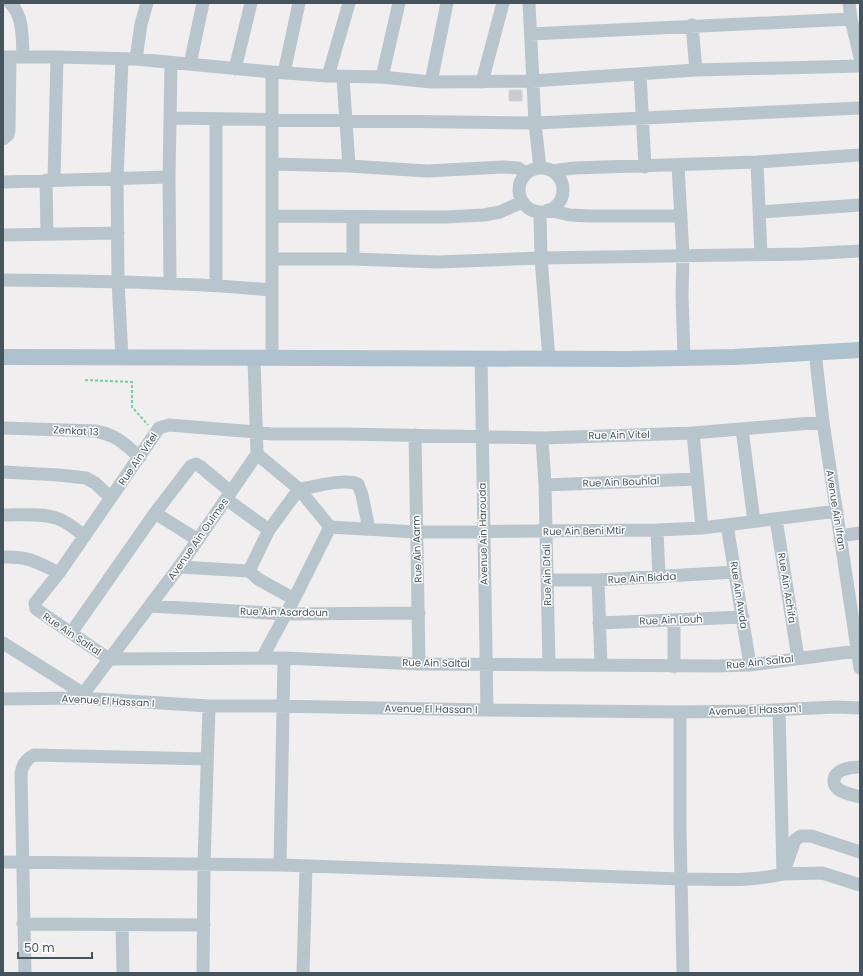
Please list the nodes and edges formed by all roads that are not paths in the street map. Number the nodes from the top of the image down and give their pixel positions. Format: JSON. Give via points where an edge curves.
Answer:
{"nodes":[{"id":1,"x":10,"y":3,"type":"edge"},
{"id":2,"x":147,"y":3,"type":"edge"},
{"id":3,"x":203,"y":3,"type":"edge"},
{"id":4,"x":251,"y":3,"type":"edge"},
{"id":5,"x":299,"y":3,"type":"edge"},
{"id":6,"x":349,"y":3,"type":"edge"},
{"id":7,"x":398,"y":3,"type":"edge"},
{"id":8,"x":448,"y":3,"type":"edge"},
{"id":9,"x":503,"y":3,"type":"edge"},
{"id":10,"x":529,"y":3,"type":"edge"},
{"id":11,"x":849,"y":3,"type":"edge"},
{"id":12,"x":851,"y":19,"type":"junction"},
{"id":13,"x":692,"y":25,"type":"junction"},
{"id":14,"x":531,"y":34,"type":"junction"},
{"id":15,"x":12,"y":57,"type":"edge"},
{"id":16,"x":57,"y":57,"type":"junction"},
{"id":17,"x":860,"y":58,"type":"edge"},
{"id":18,"x":122,"y":59,"type":"junction"},
{"id":19,"x":136,"y":59,"type":"junction"},
{"id":20,"x":171,"y":63,"type":"junction"},
{"id":21,"x":190,"y":64,"type":"junction"},
{"id":22,"x":860,"y":66,"type":"edge"},
{"id":23,"x":235,"y":69,"type":"junction"},
{"id":24,"x":696,"y":70,"type":"junction"},
{"id":25,"x":278,"y":73,"type":"junction"},
{"id":26,"x":640,"y":74,"type":"junction"},
{"id":27,"x":328,"y":76,"type":"junction"},
{"id":28,"x":344,"y":77,"type":"junction"},
{"id":29,"x":382,"y":77,"type":"junction"},
{"id":30,"x":532,"y":80,"type":"junction"},
{"id":31,"x":431,"y":82,"type":"junction"},
{"id":32,"x":482,"y":82,"type":"junction"},
{"id":33,"x":860,"y":108,"type":"edge"},
{"id":34,"x":170,"y":118,"type":"junction"},
{"id":35,"x":216,"y":118,"type":"junction"},
{"id":36,"x":272,"y":119,"type":"junction"},
{"id":37,"x":643,"y":119,"type":"junction"},
{"id":38,"x":347,"y":121,"type":"junction"},
{"id":39,"x":535,"y":123,"type":"junction"},
{"id":40,"x":3,"y":139,"type":"edge"},
{"id":41,"x":860,"y":155,"type":"edge"},
{"id":42,"x":757,"y":162,"type":"junction"},
{"id":43,"x":272,"y":164,"type":"junction"},
{"id":44,"x":678,"y":165,"type":"junction"},
{"id":45,"x":349,"y":166,"type":"junction"},
{"id":46,"x":645,"y":167,"type":"junction"},
{"id":47,"x":546,"y":170,"type":"junction"},
{"id":48,"x":526,"y":173,"type":"junction"},
{"id":49,"x":169,"y":177,"type":"junction"},
{"id":50,"x":117,"y":179,"type":"junction"},
{"id":51,"x":50,"y":180,"type":"junction"},
{"id":52,"x":3,"y":182,"type":"edge"},
{"id":53,"x":522,"y":202,"type":"junction"},
{"id":54,"x":860,"y":205,"type":"edge"},
{"id":55,"x":544,"y":211,"type":"junction"},
{"id":56,"x":760,"y":212,"type":"junction"},
{"id":57,"x":272,"y":216,"type":"junction"},
{"id":58,"x":681,"y":216,"type":"junction"},
{"id":59,"x":353,"y":217,"type":"junction"},
{"id":60,"x":118,"y":232,"type":"junction"},
{"id":61,"x":47,"y":234,"type":"junction"},
{"id":62,"x":3,"y":236,"type":"edge"},
{"id":63,"x":860,"y":251,"type":"edge"},
{"id":64,"x":761,"y":255,"type":"junction"},
{"id":65,"x":683,"y":256,"type":"junction"},
{"id":66,"x":541,"y":258,"type":"junction"},
{"id":67,"x":272,"y":259,"type":"junction"},
{"id":68,"x":353,"y":259,"type":"junction"},
{"id":69,"x":3,"y":280,"type":"edge"},
{"id":70,"x":118,"y":281,"type":"junction"},
{"id":71,"x":170,"y":283,"type":"junction"},
{"id":72,"x":216,"y":285,"type":"junction"},
{"id":73,"x":272,"y":290,"type":"junction"},
{"id":74,"x":860,"y":350,"type":"edge"},
{"id":75,"x":815,"y":352,"type":"junction"},
{"id":76,"x":3,"y":358,"type":"edge"},
{"id":77,"x":122,"y":358,"type":"junction"},
{"id":78,"x":254,"y":358,"type":"junction"},
{"id":79,"x":272,"y":358,"type":"junction"},
{"id":80,"x":481,"y":358,"type":"junction"},
{"id":81,"x":684,"y":358,"type":"junction"},
{"id":82,"x":549,"y":359,"type":"junction"},
{"id":83,"x":823,"y":422,"type":"junction"},
{"id":84,"x":3,"y":428,"type":"edge"},
{"id":85,"x":742,"y":430,"type":"junction"},
{"id":86,"x":256,"y":432,"type":"junction"},
{"id":87,"x":693,"y":433,"type":"junction"},
{"id":88,"x":415,"y":435,"type":"junction"},
{"id":89,"x":482,"y":436,"type":"junction"},
{"id":90,"x":542,"y":438,"type":"junction"},
{"id":91,"x":257,"y":454,"type":"junction"},
{"id":92,"x":140,"y":457,"type":"junction"},
{"id":93,"x":3,"y":472,"type":"edge"},
{"id":94,"x":697,"y":479,"type":"junction"},
{"id":95,"x":545,"y":485,"type":"junction"},
{"id":96,"x":299,"y":489,"type":"junction"},
{"id":97,"x":229,"y":496,"type":"junction"},
{"id":98,"x":111,"y":498,"type":"junction"},
{"id":99,"x":837,"y":511,"type":"junction"},
{"id":100,"x":155,"y":513,"type":"junction"},
{"id":101,"x":3,"y":515,"type":"edge"},
{"id":102,"x":776,"y":519,"type":"junction"},
{"id":103,"x":754,"y":521,"type":"junction"},
{"id":104,"x":727,"y":525,"type":"junction"},
{"id":105,"x":330,"y":527,"type":"junction"},
{"id":106,"x":702,"y":528,"type":"junction"},
{"id":107,"x":368,"y":529,"type":"junction"},
{"id":108,"x":269,"y":530,"type":"junction"},
{"id":109,"x":656,"y":530,"type":"junction"},
{"id":110,"x":546,"y":531,"type":"junction"},
{"id":111,"x":416,"y":532,"type":"junction"},
{"id":112,"x":483,"y":532,"type":"junction"},
{"id":113,"x":860,"y":533,"type":"edge"},
{"id":114,"x":84,"y":536,"type":"junction"},
{"id":115,"x":840,"y":536,"type":"junction"},
{"id":116,"x":198,"y":540,"type":"junction"},
{"id":117,"x":3,"y":557,"type":"edge"},
{"id":118,"x":179,"y":567,"type":"junction"},
{"id":119,"x":249,"y":570,"type":"junction"},
{"id":120,"x":736,"y":572,"type":"junction"},
{"id":121,"x":59,"y":573,"type":"junction"},
{"id":122,"x":659,"y":577,"type":"junction"},
{"id":123,"x":547,"y":580,"type":"junction"},
{"id":124,"x":598,"y":580,"type":"junction"},
{"id":125,"x":294,"y":599,"type":"junction"},
{"id":126,"x":35,"y":603,"type":"joint"},
{"id":127,"x":150,"y":606,"type":"junction"},
{"id":128,"x":419,"y":612,"type":"junction"},
{"id":129,"x":856,"y":613,"type":"edge"},
{"id":130,"x":286,"y":614,"type":"junction"},
{"id":131,"x":743,"y":617,"type":"junction"},
{"id":132,"x":674,"y":621,"type":"junction"},
{"id":133,"x":599,"y":623,"type":"junction"},
{"id":134,"x":71,"y":633,"type":"junction"},
{"id":135,"x":3,"y":643,"type":"edge"},
{"id":136,"x":857,"y":651,"type":"junction"},
{"id":137,"x":262,"y":658,"type":"junction"},
{"id":138,"x":284,"y":658,"type":"junction"},
{"id":139,"x":798,"y":658,"type":"junction"},
{"id":140,"x":109,"y":659,"type":"junction"},
{"id":141,"x":419,"y":664,"type":"junction"},
{"id":142,"x":485,"y":664,"type":"junction"},
{"id":143,"x":549,"y":664,"type":"junction"},
{"id":144,"x":601,"y":665,"type":"junction"},
{"id":145,"x":750,"y":665,"type":"junction"},
{"id":146,"x":860,"y":665,"type":"edge"},
{"id":147,"x":674,"y":667,"type":"junction"},
{"id":148,"x":82,"y":696,"type":"junction"},
{"id":149,"x":3,"y":699,"type":"edge"},
{"id":150,"x":209,"y":706,"type":"junction"},
{"id":151,"x":284,"y":706,"type":"junction"},
{"id":152,"x":860,"y":708,"type":"edge"},
{"id":153,"x":487,"y":710,"type":"junction"},
{"id":154,"x":779,"y":710,"type":"junction"},
{"id":155,"x":680,"y":712,"type":"junction"},
{"id":156,"x":207,"y":759,"type":"junction"},
{"id":157,"x":860,"y":767,"type":"edge"},
{"id":158,"x":860,"y":797,"type":"edge"},
{"id":159,"x":860,"y":852,"type":"edge"},
{"id":160,"x":3,"y":862,"type":"edge"},
{"id":161,"x":22,"y":863,"type":"junction"},
{"id":162,"x":204,"y":864,"type":"junction"},
{"id":163,"x":280,"y":866,"type":"junction"},
{"id":164,"x":306,"y":867,"type":"junction"},
{"id":165,"x":783,"y":874,"type":"junction"},
{"id":166,"x":681,"y":879,"type":"junction"},
{"id":167,"x":860,"y":885,"type":"edge"},
{"id":168,"x":23,"y":924,"type":"junction"},
{"id":169,"x":122,"y":925,"type":"junction"},
{"id":170,"x":204,"y":925,"type":"junction"},
{"id":171,"x":25,"y":973,"type":"edge"},
{"id":172,"x":123,"y":973,"type":"edge"},
{"id":173,"x":203,"y":973,"type":"edge"},
{"id":174,"x":303,"y":973,"type":"edge"},
{"id":175,"x":683,"y":973,"type":"edge"}],
"edges":[{"from":1,"to":15,"type":"street","via":[[19,18],[21,30]]},
{"from":2,"to":19,"type":"street"},
{"from":3,"to":21,"type":"street"},
{"from":4,"to":23,"type":"street"},
{"from":5,"to":25,"type":"street"},
{"from":6,"to":27,"type":"street"},
{"from":7,"to":29,"type":"street"},
{"from":8,"to":31,"type":"street"},
{"from":9,"to":32,"type":"street"},
{"from":10,"to":14,"type":"street"},
{"from":11,"to":12,"type":"street"},
{"from":12,"to":13,"type":"street"},
{"from":12,"to":17,"type":"street"},
{"from":13,"to":14,"type":"street"},
{"from":13,"to":24,"type":"street"},
{"from":14,"to":30,"type":"street"},
{"from":15,"to":16,"type":"street"},
{"from":15,"to":40,"type":"street","via":[[9,130]]},
{"from":16,"to":18,"type":"street"},
{"from":16,"to":51,"type":"street"},
{"from":18,"to":19,"type":"street"},
{"from":18,"to":50,"type":"street"},
{"from":19,"to":20,"type":"street"},
{"from":20,"to":21,"type":"street"},
{"from":20,"to":34,"type":"street"},
{"from":21,"to":23,"type":"street"},
{"from":22,"to":24,"type":"street"},
{"from":23,"to":25,"type":"street"},
{"from":24,"to":26,"type":"street"},
{"from":25,"to":27,"type":"street"},
{"from":25,"to":36,"type":"street"},
{"from":26,"to":30,"type":"street"},
{"from":26,"to":37,"type":"street"},
{"from":27,"to":28,"type":"street"},
{"from":28,"to":29,"type":"street"},
{"from":28,"to":38,"type":"street"},
{"from":29,"to":31,"type":"street"},
{"from":30,"to":32,"type":"street"},
{"from":30,"to":39,"type":"street"},
{"from":31,"to":32,"type":"street"},
{"from":33,"to":37,"type":"street"},
{"from":34,"to":35,"type":"street"},
{"from":34,"to":49,"type":"street"},
{"from":35,"to":36,"type":"street"},
{"from":35,"to":72,"type":"street"},
{"from":36,"to":38,"type":"street"},
{"from":36,"to":43,"type":"street"},
{"from":37,"to":39,"type":"street"},
{"from":37,"to":46,"type":"street"},
{"from":38,"to":39,"type":"street"},
{"from":38,"to":45,"type":"street"},
{"from":39,"to":47,"type":"street"},
{"from":41,"to":42,"type":"street"},
{"from":42,"to":44,"type":"street"},
{"from":42,"to":56,"type":"street"},
{"from":43,"to":45,"type":"street"},
{"from":43,"to":57,"type":"street"},
{"from":44,"to":46,"type":"street"},
{"from":44,"to":58,"type":"street"},
{"from":45,"to":48,"type":"street","via":[[427,171],[503,167],[518,168]]},
{"from":46,"to":47,"type":"street"},
{"from":47,"to":48,"type":"street"},
{"from":47,"to":55,"type":"street","via":[[559,178],[562,197],[556,205]]},
{"from":48,"to":53,"type":"street","via":[[520,183],[519,193]]},
{"from":49,"to":50,"type":"street"},
{"from":49,"to":71,"type":"street"},
{"from":50,"to":51,"type":"street"},
{"from":50,"to":60,"type":"street"},
{"from":51,"to":52,"type":"street"},
{"from":51,"to":61,"type":"street"},
{"from":53,"to":55,"type":"street","via":[[529,209]]},
{"from":53,"to":59,"type":"street","via":[[500,212],[484,215]]},
{"from":54,"to":56,"type":"street"},
{"from":55,"to":58,"type":"street","via":[[590,216]]},
{"from":55,"to":66,"type":"street"},
{"from":56,"to":64,"type":"street"},
{"from":57,"to":59,"type":"street"},
{"from":57,"to":67,"type":"street"},
{"from":58,"to":65,"type":"street"},
{"from":59,"to":68,"type":"street"},
{"from":60,"to":61,"type":"street"},
{"from":60,"to":70,"type":"street"},
{"from":61,"to":62,"type":"street"},
{"from":63,"to":64,"type":"street"},
{"from":64,"to":65,"type":"street"},
{"from":65,"to":66,"type":"street"},
{"from":65,"to":81,"type":"street"},
{"from":66,"to":68,"type":"street","via":[[438,262]]},
{"from":66,"to":82,"type":"street"},
{"from":67,"to":68,"type":"street"},
{"from":67,"to":73,"type":"street"},
{"from":69,"to":70,"type":"street"},
{"from":70,"to":71,"type":"street"},
{"from":70,"to":77,"type":"street"},
{"from":71,"to":72,"type":"street"},
{"from":72,"to":73,"type":"street"},
{"from":73,"to":79,"type":"street"},
{"from":74,"to":75,"type":"main road"},
{"from":75,"to":81,"type":"main road"},
{"from":75,"to":83,"type":"street","name":"Avenue Ain Ifran"},
{"from":76,"to":77,"type":"main road"},
{"from":77,"to":78,"type":"main road"},
{"from":78,"to":79,"type":"main road"},
{"from":78,"to":86,"type":"street"},
{"from":79,"to":80,"type":"main road"},
{"from":80,"to":82,"type":"main road"},
{"from":80,"to":89,"type":"street","name":"Avenue Ain Harouda"},
{"from":81,"to":82,"type":"main road"},
{"from":83,"to":85,"type":"street","name":"Rue Ain Vitel"},
{"from":83,"to":99,"type":"street","name":"Avenue Ain Ifran"},
{"from":84,"to":92,"type":"street","name":"Zenkat 13","via":[[107,433]]},
{"from":85,"to":87,"type":"street","name":"Rue Ain Vitel"},
{"from":85,"to":103,"type":"street"},
{"from":86,"to":88,"type":"street","name":"Rue Ain Vitel"},
{"from":86,"to":91,"type":"street"},
{"from":86,"to":92,"type":"street","name":"Rue Ain Vitel","via":[[169,425],[159,428]]},
{"from":87,"to":90,"type":"street","name":"Rue Ain Vitel"},
{"from":87,"to":94,"type":"street"},
{"from":88,"to":89,"type":"street","name":"Rue Ain Vitel"},
{"from":88,"to":111,"type":"street","name":"Rue Ain Aarm"},
{"from":89,"to":90,"type":"street","name":"Rue Ain Vitel"},
{"from":89,"to":112,"type":"street","name":"Avenue Ain Harouda"},
{"from":90,"to":95,"type":"street","name":"Rue Ain Dfali"},
{"from":91,"to":96,"type":"street"},
{"from":91,"to":97,"type":"street","name":"Avenue Ain Oulmes"},
{"from":92,"to":98,"type":"street","name":"Rue Ain Vitel"},
{"from":93,"to":98,"type":"street","via":[[86,478]]},
{"from":94,"to":95,"type":"street","name":"Rue Ain Bouhlal"},
{"from":94,"to":106,"type":"street"},
{"from":95,"to":110,"type":"street","name":"Rue Ain Dfali"},
{"from":96,"to":105,"type":"street"},
{"from":96,"to":107,"type":"street","via":[[340,482],[358,484]]},
{"from":96,"to":108,"type":"street"},
{"from":97,"to":100,"type":"street","via":[[201,467],[194,464],[188,468]]},
{"from":97,"to":108,"type":"street"},
{"from":97,"to":116,"type":"street","name":"Avenue Ain Oulmes"},
{"from":98,"to":114,"type":"street","name":"Rue Ain Vitel"},
{"from":99,"to":102,"type":"street","name":"Rue Ain Beni Mtir"},
{"from":99,"to":115,"type":"street","name":"Avenue Ain Ifran"},
{"from":100,"to":116,"type":"street"},
{"from":100,"to":134,"type":"street"},
{"from":101,"to":114,"type":"street","via":[[56,518],[66,522]]},
{"from":102,"to":103,"type":"street","name":"Rue Ain Beni Mtir"},
{"from":102,"to":139,"type":"street","name":"Rue Ain Achifa"},
{"from":103,"to":104,"type":"street","name":"Rue Ain Beni Mtir"},
{"from":104,"to":106,"type":"street","name":"Rue Ain Beni Mtir"},
{"from":104,"to":120,"type":"street","name":"Rue Ain Awda"},
{"from":105,"to":107,"type":"street","name":"Rue Ain Beni Mtir"},
{"from":105,"to":125,"type":"street"},
{"from":106,"to":109,"type":"street","name":"Rue Ain Beni Mtir"},
{"from":107,"to":111,"type":"street","name":"Rue Ain Beni Mtir"},
{"from":108,"to":119,"type":"street"},
{"from":109,"to":110,"type":"street","name":"Rue Ain Beni Mtir"},
{"from":109,"to":122,"type":"street"},
{"from":110,"to":112,"type":"street","name":"Rue Ain Beni Mtir"},
{"from":110,"to":123,"type":"street","name":"Rue Ain Dfali"},
{"from":111,"to":112,"type":"street","name":"Rue Ain Beni Mtir"},
{"from":111,"to":128,"type":"street","name":"Rue Ain Aarm"},
{"from":112,"to":142,"type":"street","name":"Avenue Ain Harouda"},
{"from":113,"to":115,"type":"street"},
{"from":114,"to":121,"type":"street","name":"Rue Ain Vitel"},
{"from":115,"to":129,"type":"street","name":"Avenue Ain Ifran"},
{"from":116,"to":118,"type":"street","name":"Avenue Ain Oulmes"},
{"from":117,"to":121,"type":"street","via":[[26,557]]},
{"from":118,"to":119,"type":"street"},
{"from":118,"to":127,"type":"street","name":"Avenue Ain Oulmes"},
{"from":119,"to":125,"type":"street","via":[[258,579]]},
{"from":120,"to":122,"type":"street","name":"Rue Ain Bidda"},
{"from":120,"to":131,"type":"street","name":"Rue Ain Awda"},
{"from":121,"to":126,"type":"street","name":"Rue Ain Vitel"},
{"from":122,"to":124,"type":"street","name":"Rue Ain Bidda"},
{"from":123,"to":124,"type":"street","name":"Rue Ain Bidda"},
{"from":123,"to":143,"type":"street","name":"Rue Ain Dfali"},
{"from":124,"to":133,"type":"street"},
{"from":125,"to":130,"type":"street"},
{"from":126,"to":134,"type":"street","name":"Rue Ain Saltal","via":[[36,609]]},
{"from":127,"to":130,"type":"street","name":"Rue Ain Asardoun"},
{"from":127,"to":140,"type":"street","name":"Avenue Ain Oulmes"},
{"from":128,"to":130,"type":"street","name":"Rue Ain Asardoun"},
{"from":128,"to":141,"type":"street","name":"Rue Ain Aarm"},
{"from":129,"to":136,"type":"street","name":"Avenue Ain Ifran"},
{"from":130,"to":137,"type":"street"},
{"from":131,"to":132,"type":"street","name":"Rue Ain Louh"},
{"from":131,"to":145,"type":"street","name":"Rue Ain Awda"},
{"from":132,"to":133,"type":"street","name":"Rue Ain Louh"},
{"from":132,"to":147,"type":"street"},
{"from":133,"to":144,"type":"street"},
{"from":134,"to":140,"type":"street","name":"Rue Ain Saltal"},
{"from":135,"to":148,"type":"street"},
{"from":136,"to":139,"type":"street","name":"Rue Ain Saltal"},
{"from":136,"to":146,"type":"street","name":"Avenue Ain Ifran"},
{"from":137,"to":138,"type":"street","name":"Rue Ain Saltal"},
{"from":137,"to":140,"type":"street","name":"Rue Ain Saltal"},
{"from":138,"to":141,"type":"street","name":"Rue Ain Saltal"},
{"from":138,"to":151,"type":"street"},
{"from":139,"to":145,"type":"street","name":"Rue Ain Saltal"},
{"from":140,"to":148,"type":"street","name":"Avenue Ain Oulmes"},
{"from":141,"to":142,"type":"street","name":"Rue Ain Saltal"},
{"from":142,"to":143,"type":"street","name":"Rue Ain Saltal"},
{"from":142,"to":153,"type":"street","name":"Avenue Ain Harouda"},
{"from":143,"to":144,"type":"street","name":"Rue Ain Saltal"},
{"from":144,"to":147,"type":"street","name":"Rue Ain Saltal"},
{"from":145,"to":147,"type":"street","name":"Rue Ain Saltal"},
{"from":148,"to":149,"type":"street","name":"Avenue El Hassan I"},
{"from":148,"to":150,"type":"street","name":"Avenue El Hassan I"},
{"from":150,"to":151,"type":"street","name":"Avenue El Hassan I"},
{"from":150,"to":156,"type":"street"},
{"from":151,"to":153,"type":"street","name":"Avenue El Hassan I"},
{"from":151,"to":163,"type":"street"},
{"from":152,"to":154,"type":"street","name":"Avenue El Hassan I"},
{"from":153,"to":155,"type":"street","name":"Avenue El Hassan I"},
{"from":154,"to":155,"type":"street","name":"Avenue El Hassan I"},
{"from":154,"to":165,"type":"street"},
{"from":155,"to":166,"type":"street"},
{"from":156,"to":161,"type":"street","via":[[34,755],[28,758],[20,774]]},
{"from":156,"to":162,"type":"street"},
{"from":157,"to":158,"type":"street","via":[[842,770],[834,780],[840,790]]},
{"from":159,"to":165,"type":"street","via":[[811,836],[801,836],[795,840]]},
{"from":160,"to":161,"type":"street"},
{"from":161,"to":162,"type":"street"},
{"from":161,"to":168,"type":"street"},
{"from":162,"to":163,"type":"street"},
{"from":162,"to":170,"type":"street"},
{"from":163,"to":164,"type":"street"},
{"from":164,"to":166,"type":"street"},
{"from":164,"to":174,"type":"street"},
{"from":165,"to":166,"type":"street","via":[[749,880]]},
{"from":165,"to":167,"type":"street","via":[[822,872]]},
{"from":166,"to":175,"type":"street"},
{"from":168,"to":169,"type":"street"},
{"from":168,"to":171,"type":"street"},
{"from":169,"to":170,"type":"street"},
{"from":169,"to":172,"type":"street"},
{"from":170,"to":173,"type":"street"}]}
